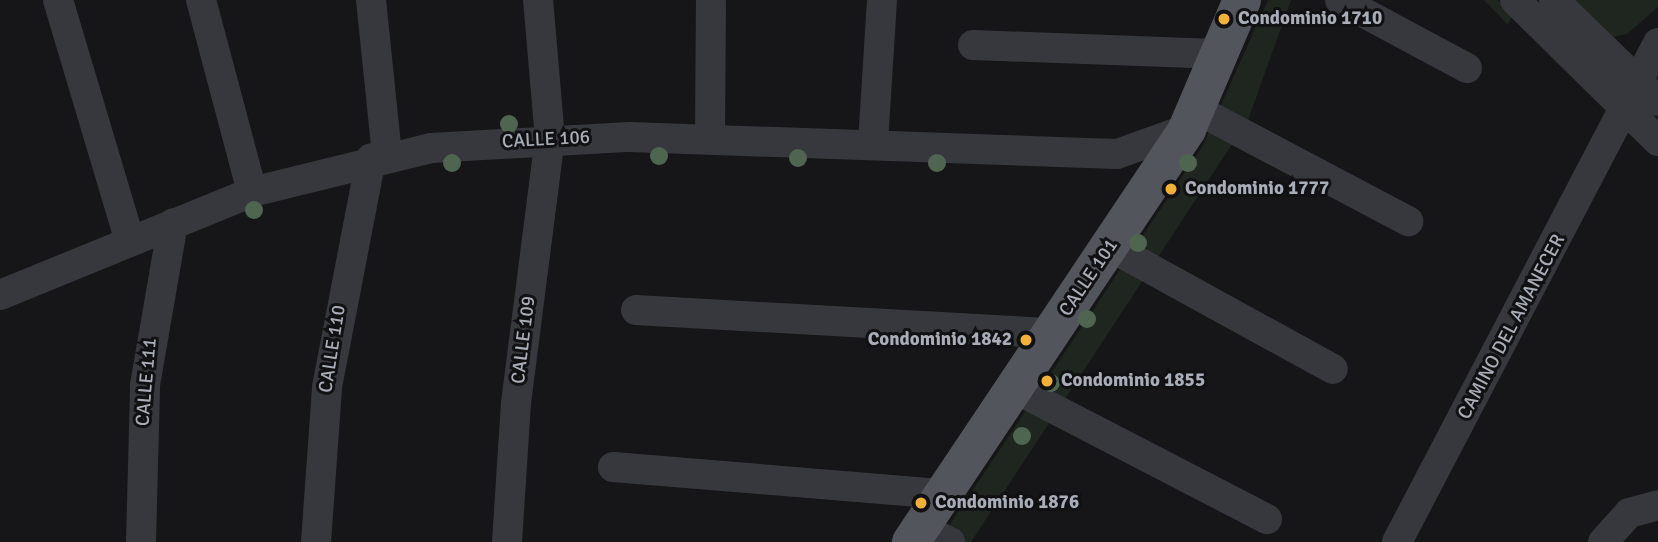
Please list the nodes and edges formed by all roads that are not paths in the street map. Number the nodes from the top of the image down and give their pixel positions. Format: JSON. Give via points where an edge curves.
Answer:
{"nodes":[{"id":1,"x":58,"y":0,"type":"edge"},
{"id":2,"x":201,"y":0,"type":"edge"},
{"id":3,"x":372,"y":0,"type":"edge"},
{"id":4,"x":538,"y":0,"type":"edge"},
{"id":5,"x":711,"y":0,"type":"edge"},
{"id":6,"x":882,"y":0,"type":"edge"},
{"id":7,"x":1242,"y":0,"type":"edge"},
{"id":8,"x":1339,"y":0,"type":"edge"},
{"id":9,"x":1515,"y":0,"type":"edge"},
{"id":10,"x":1554,"y":0,"type":"edge"},
{"id":11,"x":1658,"y":43,"type":"edge"},
{"id":12,"x":973,"y":46,"type":"dead end"},
{"id":13,"x":1222,"y":54,"type":"junction"},
{"id":14,"x":1467,"y":68,"type":"dead end"},
{"id":15,"x":1635,"y":81,"type":"junction"},
{"id":16,"x":1658,"y":101,"type":"edge"},
{"id":17,"x":1626,"y":113,"type":"junction"},
{"id":18,"x":1192,"y":120,"type":"junction"},
{"id":19,"x":710,"y":138,"type":"junction"},
{"id":20,"x":550,"y":139,"type":"junction"},
{"id":21,"x":1658,"y":141,"type":"edge"},
{"id":22,"x":873,"y":143,"type":"junction"},
{"id":23,"x":1117,"y":154,"type":"junction"},
{"id":24,"x":379,"y":156,"type":"junction"},
{"id":25,"x":252,"y":192,"type":"junction"},
{"id":26,"x":1134,"y":211,"type":"junction"},
{"id":27,"x":1408,"y":221,"type":"dead end"},
{"id":28,"x":173,"y":223,"type":"junction"},
{"id":29,"x":130,"y":241,"type":"junction"},
{"id":30,"x":1111,"y":247,"type":"junction"},
{"id":31,"x":0,"y":295,"type":"edge"},
{"id":32,"x":636,"y":310,"type":"dead end"},
{"id":33,"x":1051,"y":333,"type":"junction"},
{"id":34,"x":1333,"y":369,"type":"dead end"},
{"id":35,"x":1014,"y":388,"type":"junction"},
{"id":36,"x":613,"y":467,"type":"dead end"},
{"id":37,"x":943,"y":494,"type":"junction"},
{"id":38,"x":1658,"y":505,"type":"edge"},
{"id":39,"x":1267,"y":519,"type":"dead end"},
{"id":40,"x":927,"y":537,"type":"edge"},
{"id":41,"x":141,"y":542,"type":"edge"},
{"id":42,"x":316,"y":542,"type":"edge"},
{"id":43,"x":507,"y":542,"type":"edge"},
{"id":44,"x":1397,"y":542,"type":"edge"},
{"id":45,"x":1603,"y":542,"type":"edge"}],
"edges":[{"from":1,"to":29,"type":"street"},
{"from":2,"to":25,"type":"street"},
{"from":3,"to":24,"type":"street","name":"CALLE 110"},
{"from":4,"to":20,"type":"street","name":"CALLE 109","via":[[543,116]]},
{"from":5,"to":19,"type":"street"},
{"from":6,"to":22,"type":"street"},
{"from":7,"to":13,"type":"main road","name":"CALLE 101"},
{"from":8,"to":14,"type":"street"},
{"from":9,"to":17,"type":"street"},
{"from":10,"to":15,"type":"street"},
{"from":11,"to":15,"type":"street","name":"CAMINO DEL AMANECER"},
{"from":12,"to":13,"type":"street"},
{"from":13,"to":18,"type":"main road","name":"CALLE 101"},
{"from":15,"to":16,"type":"street"},
{"from":15,"to":17,"type":"street","name":"CAMINO DEL AMANECER"},
{"from":17,"to":21,"type":"street"},
{"from":17,"to":44,"type":"street","name":"CAMINO DEL AMANECER"},
{"from":18,"to":23,"type":"street","name":"CALLE 106"},
{"from":18,"to":26,"type":"main road","name":"CALLE 101"},
{"from":18,"to":27,"type":"street"},
{"from":19,"to":20,"type":"street","name":"CALLE 106"},
{"from":19,"to":22,"type":"street","name":"CALLE 106"},
{"from":20,"to":24,"type":"street","name":"CALLE 106"},
{"from":20,"to":43,"type":"street","name":"CALLE 109","via":[[516,404]]},
{"from":22,"to":23,"type":"street","name":"CALLE 106"},
{"from":23,"to":26,"type":"street","via":[[1131,175]]},
{"from":24,"to":25,"type":"street","name":"CALLE 106"},
{"from":24,"to":42,"type":"street","name":"CALLE 110","via":[[327,387]]},
{"from":25,"to":28,"type":"street","name":"CALLE 106"},
{"from":26,"to":30,"type":"main road","name":"CALLE 101"},
{"from":28,"to":29,"type":"street","name":"CALLE 106"},
{"from":28,"to":41,"type":"street","name":"CALLE 111","via":[[145,385]]},
{"from":29,"to":31,"type":"street","name":"CALLE 106"},
{"from":30,"to":33,"type":"main road","name":"CALLE 101"},
{"from":30,"to":34,"type":"street"},
{"from":32,"to":33,"type":"street"},
{"from":33,"to":35,"type":"main road","name":"CALLE 101"},
{"from":35,"to":37,"type":"main road","name":"CALLE 101"},
{"from":35,"to":39,"type":"street"},
{"from":36,"to":37,"type":"street"},
{"from":37,"to":40,"type":"main road","name":"CALLE 101"},
{"from":38,"to":45,"type":"street","via":[[1629,513]]}]}
